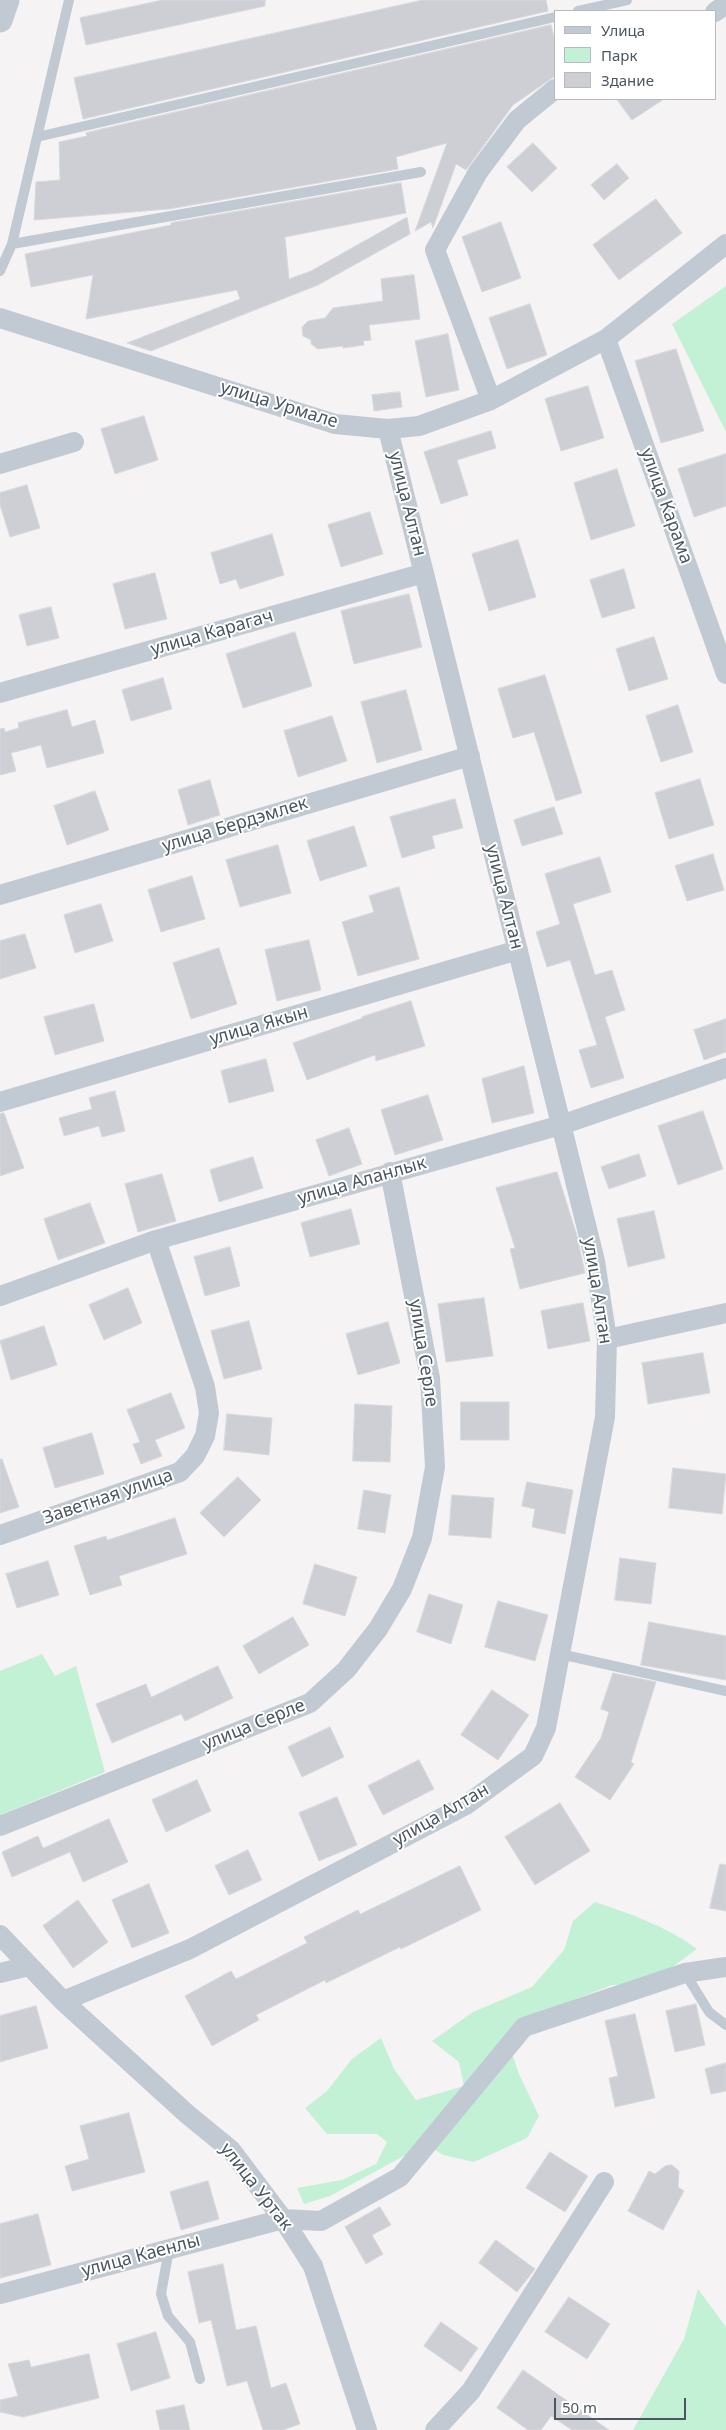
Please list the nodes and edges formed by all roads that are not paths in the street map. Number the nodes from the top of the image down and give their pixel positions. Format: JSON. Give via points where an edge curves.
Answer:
{"nodes":[{"id":1,"x":7,"y":0,"type":"edge"},
{"id":2,"x":69,"y":0,"type":"edge"},
{"id":3,"x":627,"y":0,"type":"edge"},
{"id":4,"x":582,"y":10,"type":"edge"},
{"id":5,"x":554,"y":17,"type":"edge"},
{"id":6,"x":0,"y":20,"type":"edge"},
{"id":7,"x":554,"y":91,"type":"edge"},
{"id":8,"x":38,"y":137,"type":"junction"},
{"id":9,"x":421,"y":172,"type":"dead end"},
{"id":10,"x":12,"y":244,"type":"junction"},
{"id":11,"x":726,"y":244,"type":"edge"},
{"id":12,"x":0,"y":271,"type":"edge"},
{"id":13,"x":0,"y":318,"type":"edge"},
{"id":14,"x":606,"y":339,"type":"junction"},
{"id":15,"x":491,"y":400,"type":"junction"},
{"id":16,"x":388,"y":429,"type":"junction"},
{"id":17,"x":74,"y":442,"type":"dead end"},
{"id":18,"x":0,"y":464,"type":"edge"},
{"id":19,"x":424,"y":573,"type":"junction"},
{"id":20,"x":726,"y":674,"type":"edge"},
{"id":21,"x":0,"y":693,"type":"edge"},
{"id":22,"x":470,"y":756,"type":"junction"},
{"id":23,"x":0,"y":895,"type":"edge"},
{"id":24,"x":518,"y":950,"type":"junction"},
{"id":25,"x":726,"y":1068,"type":"edge"},
{"id":26,"x":0,"y":1102,"type":"edge"},
{"id":27,"x":561,"y":1125,"type":"junction"},
{"id":28,"x":390,"y":1172,"type":"junction"},
{"id":29,"x":156,"y":1240,"type":"junction"},
{"id":30,"x":0,"y":1296,"type":"edge"},
{"id":31,"x":726,"y":1313,"type":"edge"},
{"id":32,"x":607,"y":1339,"type":"junction"},
{"id":33,"x":0,"y":1535,"type":"edge"},
{"id":34,"x":560,"y":1654,"type":"junction"},
{"id":35,"x":726,"y":1691,"type":"edge"},
{"id":36,"x":0,"y":1826,"type":"edge"},
{"id":37,"x":0,"y":1935,"type":"edge"},
{"id":38,"x":29,"y":1966,"type":"junction"},
{"id":39,"x":726,"y":1967,"type":"edge"},
{"id":40,"x":0,"y":1973,"type":"edge"},
{"id":41,"x":685,"y":1973,"type":"junction"},
{"id":42,"x":63,"y":2001,"type":"junction"},
{"id":43,"x":726,"y":2024,"type":"edge"},
{"id":44,"x":604,"y":2182,"type":"dead end"},
{"id":45,"x":283,"y":2219,"type":"junction"},
{"id":46,"x":168,"y":2249,"type":"junction"},
{"id":47,"x":0,"y":2294,"type":"edge"},
{"id":48,"x":200,"y":2379,"type":"dead end"},
{"id":49,"x":367,"y":2430,"type":"edge"},
{"id":50,"x":435,"y":2430,"type":"edge"}],
"edges":[{"from":1,"to":6,"type":"street"},
{"from":2,"to":8,"type":"lane"},
{"from":3,"to":4,"type":"lane"},
{"from":5,"to":8,"type":"lane"},
{"from":7,"to":15,"type":"street","via":[[517,120],[478,172],[435,250]]},
{"from":8,"to":10,"type":"lane"},
{"from":9,"to":10,"type":"lane"},
{"from":10,"to":12,"type":"lane"},
{"from":11,"to":14,"type":"street","name":"улица Урмале"},
{"from":13,"to":16,"type":"street","name":"улица Урмале","via":[[335,424]]},
{"from":14,"to":15,"type":"street","name":"улица Урмале"},
{"from":14,"to":20,"type":"street","name":"улица Карама"},
{"from":15,"to":16,"type":"street","name":"улица Урмале","via":[[419,426]]},
{"from":16,"to":19,"type":"street","name":"улица Алтан"},
{"from":17,"to":18,"type":"street"},
{"from":19,"to":21,"type":"street","name":"улица Карагач"},
{"from":19,"to":22,"type":"street","name":"улица Алтан"},
{"from":22,"to":23,"type":"street","name":"улица Бердэмлек"},
{"from":22,"to":24,"type":"street","name":"улица Алтан"},
{"from":24,"to":26,"type":"street","name":"улица Якын"},
{"from":24,"to":27,"type":"street","name":"улица Алтан"},
{"from":25,"to":27,"type":"street","name":"улица Аланлык"},
{"from":27,"to":28,"type":"street","name":"улица Аланлык"},
{"from":27,"to":32,"type":"street","name":"улица Алтан","via":[[595,1261]]},
{"from":28,"to":29,"type":"street","name":"улица Аланлык"},
{"from":28,"to":36,"type":"street","name":"улица Серле","via":[[430,1378],[435,1467],[422,1538],[402,1589],[378,1630],[346,1670],[310,1703]]},
{"from":29,"to":30,"type":"street","name":"улица Аланлык"},
{"from":29,"to":33,"type":"street","name":"Заветная улица","via":[[205,1387],[209,1413],[205,1436],[195,1456],[180,1472]]},
{"from":31,"to":32,"type":"street"},
{"from":32,"to":34,"type":"street","name":"улица Алтан","via":[[605,1417]]},
{"from":34,"to":35,"type":"lane"},
{"from":34,"to":42,"type":"street","name":"улица Алтан","via":[[546,1728],[533,1756],[466,1805],[190,1949]]},
{"from":37,"to":38,"type":"street","name":"улица Уртак"},
{"from":38,"to":40,"type":"street"},
{"from":38,"to":42,"type":"street","name":"улица Уртак"},
{"from":39,"to":41,"type":"street","name":"улица Каенлы"},
{"from":41,"to":43,"type":"lane","via":[[709,2012]]},
{"from":41,"to":45,"type":"street","name":"улица Каенлы","via":[[524,2027],[400,2177],[321,2221]]},
{"from":42,"to":45,"type":"street","name":"улица Уртак","via":[[231,2150]]},
{"from":44,"to":50,"type":"street","via":[[471,2391]]},
{"from":45,"to":46,"type":"street","name":"улица Каенлы"},
{"from":45,"to":49,"type":"street","name":"улица Уртак","via":[[313,2266]]},
{"from":46,"to":47,"type":"street","name":"улица Каенлы"},
{"from":46,"to":48,"type":"lane","via":[[161,2294],[168,2316],[190,2342]]}]}
